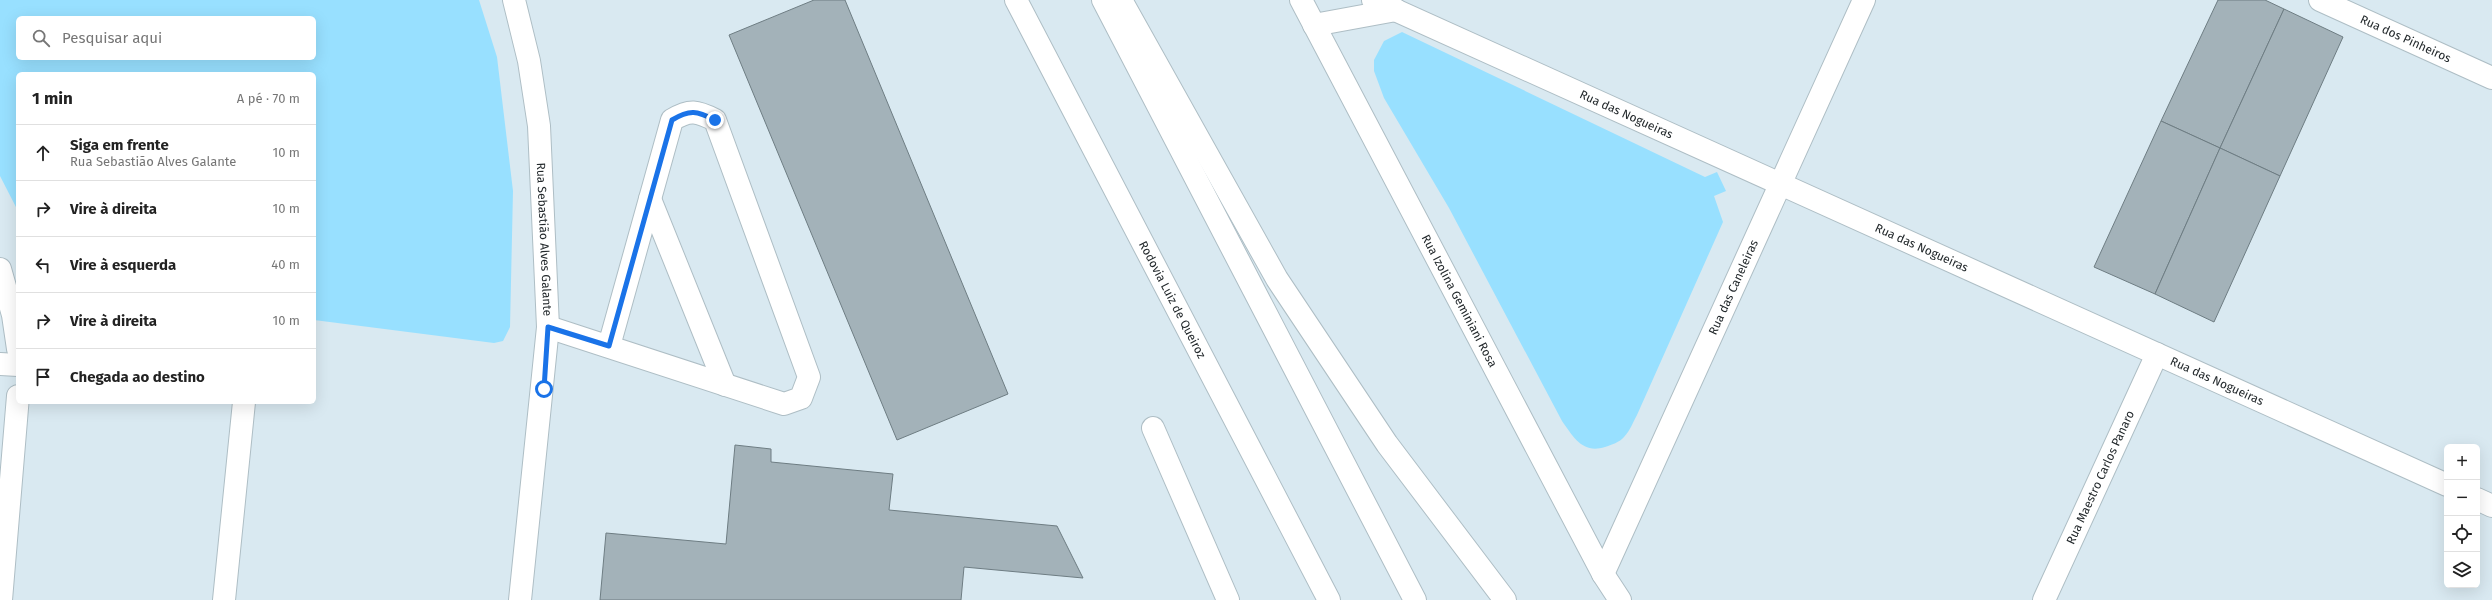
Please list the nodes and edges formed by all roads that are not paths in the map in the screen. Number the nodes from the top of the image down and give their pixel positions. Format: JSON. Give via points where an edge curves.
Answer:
{"nodes":[{"id":1,"x":514,"y":0,"type":"edge"},
{"id":2,"x":1016,"y":0,"type":"edge"},
{"id":3,"x":1103,"y":0,"type":"edge"},
{"id":4,"x":1121,"y":0,"type":"edge"},
{"id":5,"x":1301,"y":0,"type":"edge"},
{"id":6,"x":1373,"y":0,"type":"edge"},
{"id":7,"x":1864,"y":0,"type":"edge"},
{"id":8,"x":2320,"y":0,"type":"edge"},
{"id":9,"x":1396,"y":10,"type":"junction"},
{"id":10,"x":1314,"y":25,"type":"junction"},
{"id":11,"x":2492,"y":78,"type":"edge"},
{"id":12,"x":1780,"y":183,"type":"junction"},
{"id":13,"x":650,"y":199,"type":"junction"},
{"id":14,"x":0,"y":269,"type":"edge"},
{"id":15,"x":548,"y":327,"type":"junction"},
{"id":16,"x":16,"y":335,"type":"edge"},
{"id":17,"x":609,"y":346,"type":"junction"},
{"id":18,"x":2157,"y":354,"type":"junction"},
{"id":19,"x":0,"y":364,"type":"edge"},
{"id":20,"x":16,"y":365,"type":"edge"},
{"id":21,"x":725,"y":385,"type":"junction"},
{"id":22,"x":17,"y":404,"type":"edge"},
{"id":23,"x":244,"y":404,"type":"edge"},
{"id":24,"x":1153,"y":428,"type":"dead end"},
{"id":25,"x":2444,"y":484,"type":"edge"},
{"id":26,"x":2480,"y":500,"type":"edge"},
{"id":27,"x":2492,"y":506,"type":"edge"},
{"id":28,"x":1603,"y":574,"type":"junction"},
{"id":29,"x":1,"y":600,"type":"edge"},
{"id":30,"x":224,"y":600,"type":"edge"},
{"id":31,"x":520,"y":600,"type":"edge"},
{"id":32,"x":1228,"y":600,"type":"edge"},
{"id":33,"x":1329,"y":600,"type":"edge"},
{"id":34,"x":1415,"y":600,"type":"edge"},
{"id":35,"x":1506,"y":600,"type":"edge"},
{"id":36,"x":1620,"y":600,"type":"edge"},
{"id":37,"x":2044,"y":600,"type":"edge"}],
"edges":[{"from":1,"to":15,"type":"main road","name":"Rua Sebastião Alves Galante","via":[[529,61],[539,126]]},
{"from":2,"to":33,"type":"main road","name":"Rodovia Luiz de Queiroz"},
{"from":3,"to":34,"type":"main road"},
{"from":4,"to":35,"type":"main road","via":[[1277,279],[1386,444]]},
{"from":5,"to":10,"type":"main road","name":"Rua Izolina Geminiani Rosa"},
{"from":6,"to":9,"type":"main road","name":"Rua das Nogueiras"},
{"from":7,"to":12,"type":"main road","name":"Rua das Caneleiras"},
{"from":8,"to":11,"type":"main road","name":"Rua dos Pinheiros"},
{"from":9,"to":10,"type":"main road"},
{"from":9,"to":12,"type":"main road","name":"Rua das Nogueiras"},
{"from":10,"to":28,"type":"main road","name":"Rua Izolina Geminiani Rosa"},
{"from":12,"to":18,"type":"main road","name":"Rua das Nogueiras"},
{"from":12,"to":28,"type":"main road","name":"Rua das Caneleiras"},
{"from":13,"to":17,"type":"main road"},
{"from":13,"to":21,"type":"main road"},
{"from":13,"to":21,"type":"main road","via":[[672,120],[686,112],[700,113],[715,120],[809,377],[801,398],[784,404]]},
{"from":14,"to":16,"type":"main road"},
{"from":15,"to":17,"type":"main road"},
{"from":15,"to":31,"type":"main road","name":"Rua Sebastião Alves Galante"},
{"from":17,"to":21,"type":"main road"},
{"from":18,"to":25,"type":"main road","name":"Rua das Nogueiras"},
{"from":18,"to":37,"type":"main road","name":"Rua Maestro Carlos Panaro"},
{"from":19,"to":20,"type":"main road"},
{"from":22,"to":29,"type":"main road"},
{"from":23,"to":30,"type":"main road"},
{"from":24,"to":32,"type":"main road"},
{"from":26,"to":27,"type":"main road"},
{"from":28,"to":36,"type":"main road","name":"Rua Izolina Geminiani Rosa"}]}
